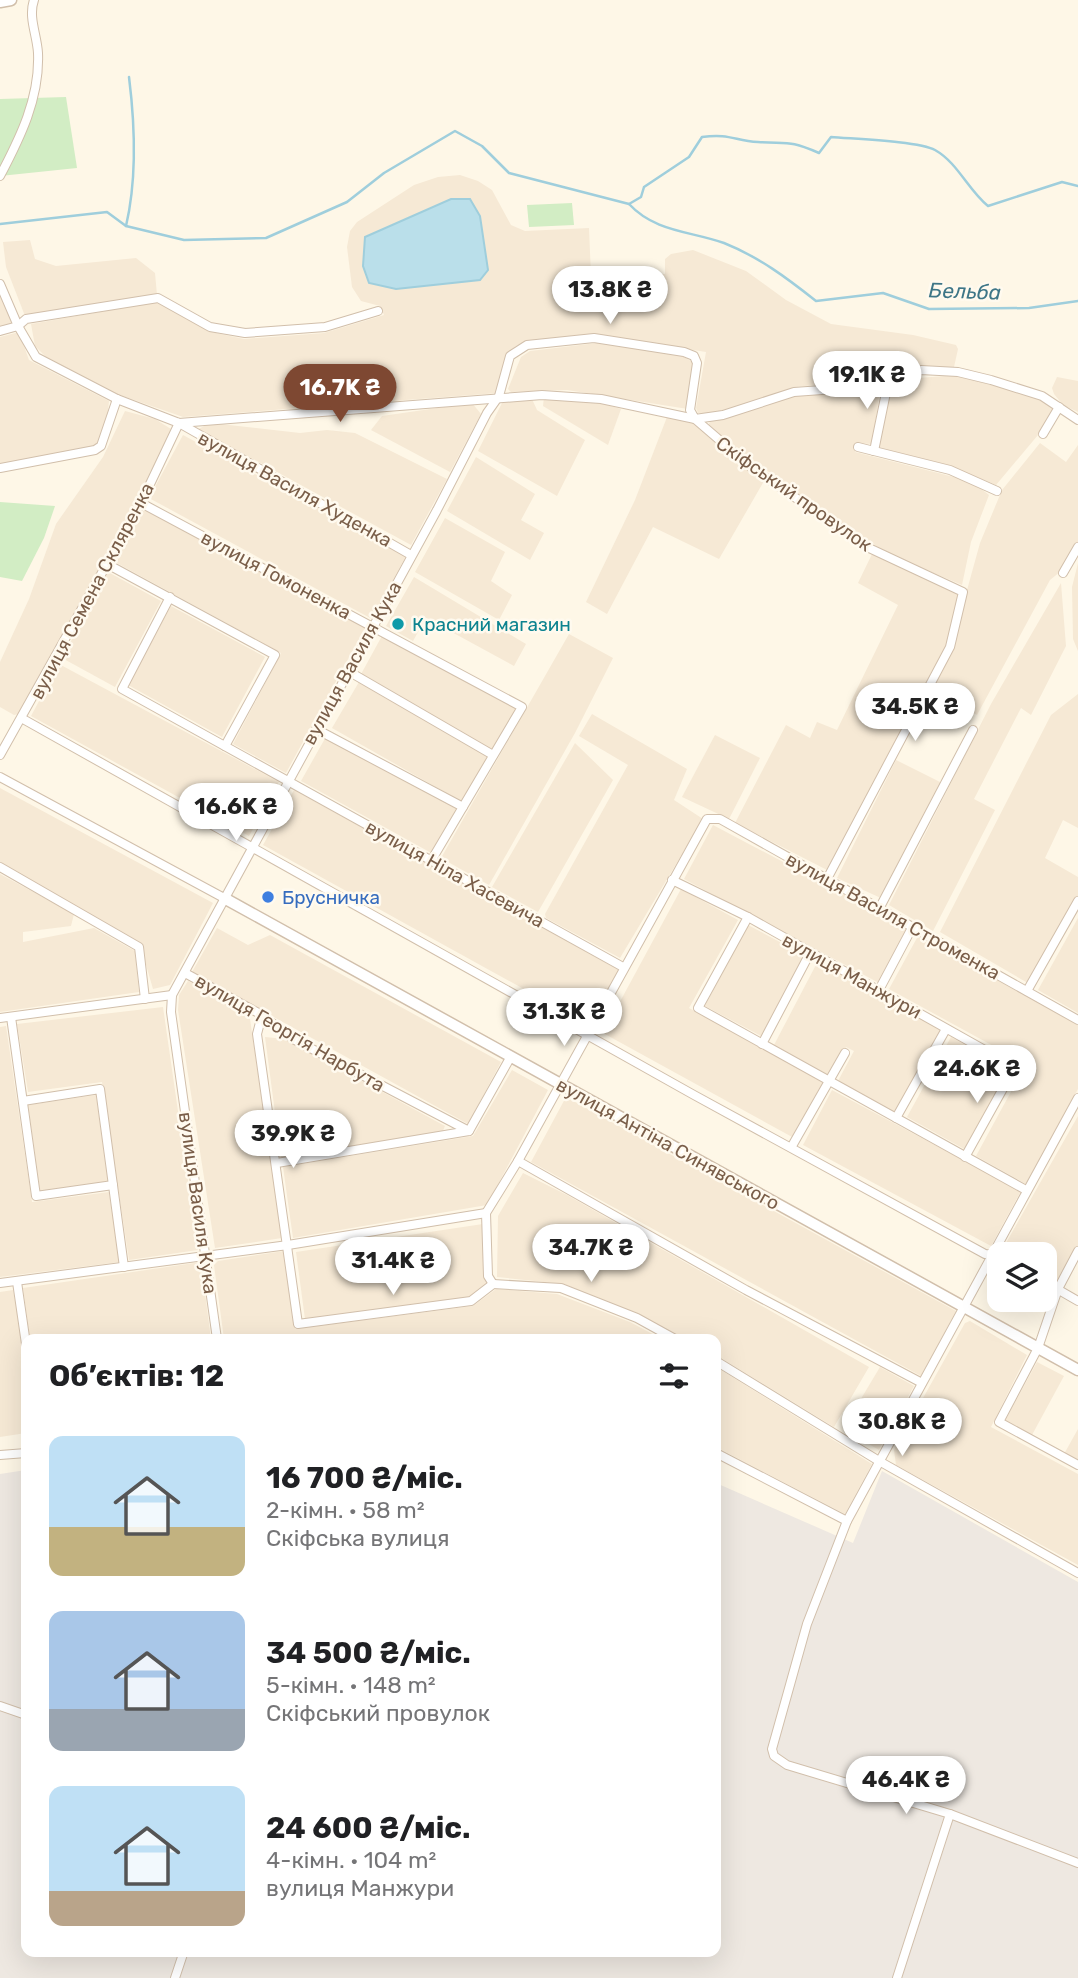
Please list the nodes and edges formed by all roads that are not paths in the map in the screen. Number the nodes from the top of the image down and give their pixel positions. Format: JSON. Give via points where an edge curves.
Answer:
{"nodes":[{"id":1,"x":11,"y":0,"type":"edge"},
{"id":2,"x":34,"y":0,"type":"edge"},
{"id":3,"x":0,"y":2,"type":"edge"},
{"id":4,"x":0,"y":176,"type":"edge"},
{"id":5,"x":0,"y":284,"type":"edge"},
{"id":6,"x":379,"y":310,"type":"dead end"},
{"id":7,"x":18,"y":326,"type":"junction"},
{"id":8,"x":0,"y":331,"type":"edge"},
{"id":9,"x":889,"y":378,"type":"junction"},
{"id":10,"x":499,"y":396,"type":"junction"},
{"id":11,"x":117,"y":399,"type":"junction"},
{"id":12,"x":1059,"y":407,"type":"junction"},
{"id":13,"x":695,"y":419,"type":"junction"},
{"id":14,"x":1078,"y":419,"type":"edge"},
{"id":15,"x":179,"y":423,"type":"junction"},
{"id":16,"x":1043,"y":433,"type":"dead end"},
{"id":17,"x":858,"y":447,"type":"dead end"},
{"id":18,"x":874,"y":450,"type":"junction"},
{"id":19,"x":0,"y":468,"type":"edge"},
{"id":20,"x":997,"y":491,"type":"dead end"},
{"id":21,"x":141,"y":503,"type":"junction"},
{"id":22,"x":1078,"y":547,"type":"edge"},
{"id":23,"x":411,"y":555,"type":"junction"},
{"id":24,"x":107,"y":564,"type":"junction"},
{"id":25,"x":1063,"y":573,"type":"dead end"},
{"id":26,"x":170,"y":597,"type":"junction"},
{"id":27,"x":374,"y":627,"type":"junction"},
{"id":28,"x":348,"y":671,"type":"junction"},
{"id":29,"x":23,"y":719,"type":"junction"},
{"id":30,"x":316,"y":729,"type":"junction"},
{"id":31,"x":973,"y":730,"type":"dead end"},
{"id":32,"x":225,"y":746,"type":"junction"},
{"id":33,"x":0,"y":755,"type":"edge"},
{"id":34,"x":493,"y":755,"type":"junction"},
{"id":35,"x":0,"y":777,"type":"edge"},
{"id":36,"x":287,"y":780,"type":"junction"},
{"id":37,"x":463,"y":807,"type":"junction"},
{"id":38,"x":251,"y":847,"type":"junction"},
{"id":39,"x":431,"y":861,"type":"junction"},
{"id":40,"x":0,"y":867,"type":"edge"},
{"id":41,"x":827,"y":878,"type":"junction"},
{"id":42,"x":673,"y":880,"type":"junction"},
{"id":43,"x":224,"y":898,"type":"junction"},
{"id":44,"x":1078,"y":901,"type":"edge"},
{"id":45,"x":879,"y":909,"type":"junction"},
{"id":46,"x":748,"y":917,"type":"junction"},
{"id":47,"x":913,"y":926,"type":"junction"},
{"id":48,"x":810,"y":953,"type":"junction"},
{"id":49,"x":622,"y":967,"type":"junction"},
{"id":50,"x":185,"y":973,"type":"junction"},
{"id":51,"x":879,"y":990,"type":"junction"},
{"id":52,"x":1027,"y":991,"type":"junction"},
{"id":53,"x":172,"y":995,"type":"junction"},
{"id":54,"x":145,"y":999,"type":"junction"},
{"id":55,"x":262,"y":1015,"type":"junction"},
{"id":56,"x":12,"y":1017,"type":"junction"},
{"id":57,"x":0,"y":1018,"type":"edge"},
{"id":58,"x":1078,"y":1020,"type":"edge"},
{"id":59,"x":946,"y":1029,"type":"junction"},
{"id":60,"x":588,"y":1034,"type":"junction"},
{"id":61,"x":762,"y":1044,"type":"junction"},
{"id":62,"x":845,"y":1053,"type":"dead end"},
{"id":63,"x":510,"y":1058,"type":"junction"},
{"id":64,"x":828,"y":1083,"type":"junction"},
{"id":65,"x":559,"y":1084,"type":"junction"},
{"id":66,"x":1078,"y":1098,"type":"edge"},
{"id":67,"x":23,"y":1101,"type":"junction"},
{"id":68,"x":896,"y":1118,"type":"junction"},
{"id":69,"x":469,"y":1131,"type":"junction"},
{"id":70,"x":792,"y":1146,"type":"junction"},
{"id":71,"x":965,"y":1157,"type":"junction"},
{"id":72,"x":518,"y":1161,"type":"junction"},
{"id":73,"x":277,"y":1163,"type":"junction"},
{"id":74,"x":113,"y":1185,"type":"junction"},
{"id":75,"x":1026,"y":1190,"type":"junction"},
{"id":76,"x":486,"y":1213,"type":"junction"},
{"id":77,"x":1002,"y":1242,"type":"edge"},
{"id":78,"x":288,"y":1245,"type":"junction"},
{"id":79,"x":1078,"y":1251,"type":"edge"},
{"id":80,"x":987,"y":1254,"type":"edge"},
{"id":81,"x":207,"y":1256,"type":"junction"},
{"id":82,"x":124,"y":1267,"type":"junction"},
{"id":83,"x":987,"y":1270,"type":"edge"},
{"id":84,"x":17,"y":1282,"type":"junction"},
{"id":85,"x":0,"y":1283,"type":"edge"},
{"id":86,"x":494,"y":1284,"type":"junction"},
{"id":87,"x":1058,"y":1289,"type":"junction"},
{"id":88,"x":1078,"y":1301,"type":"edge"},
{"id":89,"x":963,"y":1308,"type":"junction"},
{"id":90,"x":25,"y":1334,"type":"edge"},
{"id":91,"x":216,"y":1334,"type":"edge"},
{"id":92,"x":666,"y":1334,"type":"edge"},
{"id":93,"x":1038,"y":1348,"type":"junction"},
{"id":94,"x":721,"y":1364,"type":"edge"},
{"id":95,"x":1078,"y":1370,"type":"edge"},
{"id":96,"x":922,"y":1383,"type":"junction"},
{"id":97,"x":21,"y":1453,"type":"edge"},
{"id":98,"x":0,"y":1455,"type":"edge"},
{"id":99,"x":721,"y":1456,"type":"edge"},
{"id":100,"x":879,"y":1461,"type":"junction"},
{"id":101,"x":1078,"y":1465,"type":"edge"},
{"id":102,"x":846,"y":1521,"type":"junction"},
{"id":103,"x":1078,"y":1573,"type":"edge"},
{"id":104,"x":0,"y":1706,"type":"edge"},
{"id":105,"x":21,"y":1713,"type":"edge"},
{"id":106,"x":950,"y":1814,"type":"junction"},
{"id":107,"x":1078,"y":1863,"type":"edge"},
{"id":108,"x":182,"y":1957,"type":"edge"},
{"id":109,"x":175,"y":1978,"type":"edge"},
{"id":110,"x":897,"y":1978,"type":"edge"}],
"edges":[{"from":1,"to":3,"type":"street"},
{"from":2,"to":4,"type":"street","via":[[38,75],[26,121]]},
{"from":5,"to":7,"type":"street","name":"вулиця Василя Худенка"},
{"from":6,"to":7,"type":"street","via":[[325,327],[230,333],[158,298],[26,319]]},
{"from":7,"to":8,"type":"street"},
{"from":7,"to":11,"type":"street","name":"вулиця Василя Худенка","via":[[36,357]]},
{"from":9,"to":12,"type":"street","via":[[921,370],[958,372],[1042,396]]},
{"from":9,"to":13,"type":"street","via":[[864,387],[794,392],[723,415]]},
{"from":9,"to":18,"type":"street"},
{"from":10,"to":13,"type":"street","name":"Скіфський провулок","via":[[601,399]]},
{"from":10,"to":13,"type":"street","name":"вулиця Василя Кука","via":[[507,362],[515,351],[594,338],[694,356],[698,363],[690,410]]},
{"from":10,"to":15,"type":"street","name":"Скіфський провулок"},
{"from":10,"to":23,"type":"street","name":"вулиця Василя Кука"},
{"from":11,"to":15,"type":"street","name":"вулиця Василя Худенка"},
{"from":11,"to":19,"type":"street","via":[[101,446],[95,450]]},
{"from":12,"to":14,"type":"street"},
{"from":12,"to":16,"type":"street"},
{"from":13,"to":41,"type":"street","name":"Скіфський провулок","via":[[752,468],[869,548],[963,592],[950,646]]},
{"from":15,"to":21,"type":"street","name":"вулиця Семена Скляренка"},
{"from":15,"to":23,"type":"street","name":"вулиця Василя Худенка"},
{"from":17,"to":18,"type":"street"},
{"from":18,"to":20,"type":"street","via":[[950,470]]},
{"from":21,"to":24,"type":"street","name":"вулиця Семена Скляренка"},
{"from":21,"to":27,"type":"street","name":"вулиця Гомоненка"},
{"from":22,"to":25,"type":"street"},
{"from":23,"to":27,"type":"street","name":"вулиця Василя Кука"},
{"from":24,"to":26,"type":"street"},
{"from":24,"to":29,"type":"street","name":"вулиця Семена Скляренка"},
{"from":26,"to":32,"type":"street","name":"вулиця Ніла Хасевича","via":[[122,689]]},
{"from":26,"to":32,"type":"street","via":[[275,655]]},
{"from":27,"to":28,"type":"street","name":"вулиця Василя Кука"},
{"from":27,"to":34,"type":"street","name":"вулиця Гомоненка","via":[[522,707]]},
{"from":28,"to":30,"type":"street","name":"вулиця Василя Кука"},
{"from":28,"to":34,"type":"street"},
{"from":29,"to":33,"type":"street","name":"вулиця Семена Скляренка"},
{"from":29,"to":38,"type":"street"},
{"from":30,"to":36,"type":"street","name":"вулиця Василя Кука"},
{"from":30,"to":37,"type":"street"},
{"from":31,"to":45,"type":"street"},
{"from":32,"to":36,"type":"street","name":"вулиця Ніла Хасевича"},
{"from":34,"to":37,"type":"street"},
{"from":35,"to":43,"type":"street","name":"вулиця Антіна Синявського"},
{"from":36,"to":38,"type":"street","name":"вулиця Василя Кука"},
{"from":36,"to":39,"type":"street","name":"вулиця Ніла Хасевича"},
{"from":37,"to":39,"type":"street"},
{"from":38,"to":43,"type":"street","name":"вулиця Василя Кука"},
{"from":38,"to":60,"type":"street"},
{"from":39,"to":49,"type":"street","name":"вулиця Ніла Хасевича"},
{"from":40,"to":54,"type":"street","via":[[139,947]]},
{"from":41,"to":42,"type":"street","name":"вулиця Василя Строменка","via":[[720,819],[707,818]]},
{"from":41,"to":45,"type":"street","name":"вулиця Василя Строменка"},
{"from":42,"to":46,"type":"street","name":"вулиця Манжури"},
{"from":42,"to":49,"type":"street"},
{"from":43,"to":50,"type":"street","name":"вулиця Василя Кука"},
{"from":43,"to":63,"type":"street","name":"вулиця Антіна Синявського"},
{"from":44,"to":52,"type":"street"},
{"from":45,"to":47,"type":"street","name":"вулиця Василя Строменка"},
{"from":46,"to":48,"type":"street","name":"вулиця Манжури"},
{"from":46,"to":61,"type":"street","via":[[698,1008]]},
{"from":47,"to":51,"type":"street"},
{"from":47,"to":52,"type":"street","name":"вулиця Василя Строменка"},
{"from":48,"to":51,"type":"street","name":"вулиця Манжури"},
{"from":48,"to":61,"type":"street"},
{"from":49,"to":60,"type":"street"},
{"from":50,"to":53,"type":"street","name":"вулиця Василя Кука"},
{"from":50,"to":55,"type":"street","name":"вулиця Георгія Нарбута"},
{"from":51,"to":59,"type":"street","name":"вулиця Манжури"},
{"from":52,"to":58,"type":"street","name":"вулиця Василя Строменка"},
{"from":53,"to":54,"type":"street"},
{"from":53,"to":81,"type":"street","name":"вулиця Василя Кука"},
{"from":54,"to":56,"type":"street"},
{"from":55,"to":69,"type":"street","name":"вулиця Георгія Нарбута","via":[[293,1039]]},
{"from":55,"to":73,"type":"street","via":[[257,1034]]},
{"from":56,"to":57,"type":"street"},
{"from":56,"to":67,"type":"street"},
{"from":59,"to":68,"type":"street"},
{"from":59,"to":71,"type":"street","name":"вулиця Манжури","via":[[1014,1067]]},
{"from":60,"to":65,"type":"street"},
{"from":60,"to":70,"type":"street"},
{"from":61,"to":64,"type":"street"},
{"from":62,"to":64,"type":"street"},
{"from":63,"to":65,"type":"street","name":"вулиця Антіна Синявського"},
{"from":63,"to":69,"type":"street"},
{"from":64,"to":68,"type":"street"},
{"from":64,"to":70,"type":"street"},
{"from":65,"to":72,"type":"street"},
{"from":65,"to":89,"type":"street","name":"вулиця Антіна Синявського"},
{"from":66,"to":75,"type":"street"},
{"from":67,"to":74,"type":"street","via":[[36,1196]]},
{"from":67,"to":74,"type":"street","via":[[100,1089]]},
{"from":68,"to":71,"type":"street"},
{"from":69,"to":73,"type":"street"},
{"from":70,"to":80,"type":"street"},
{"from":71,"to":75,"type":"street"},
{"from":72,"to":76,"type":"street"},
{"from":72,"to":96,"type":"street"},
{"from":73,"to":78,"type":"street"},
{"from":74,"to":82,"type":"street"},
{"from":75,"to":77,"type":"street"},
{"from":76,"to":78,"type":"street"},
{"from":76,"to":86,"type":"street","via":[[488,1276]]},
{"from":78,"to":81,"type":"street"},
{"from":78,"to":86,"type":"street","via":[[298,1324],[471,1301]]},
{"from":79,"to":87,"type":"street"},
{"from":81,"to":82,"type":"street"},
{"from":81,"to":91,"type":"street","name":"вулиця Василя Кука"},
{"from":82,"to":84,"type":"street"},
{"from":83,"to":89,"type":"street"},
{"from":84,"to":85,"type":"street"},
{"from":84,"to":90,"type":"street"},
{"from":86,"to":92,"type":"street","via":[[561,1287]]},
{"from":87,"to":88,"type":"street"},
{"from":87,"to":93,"type":"street"},
{"from":89,"to":93,"type":"street","name":"вулиця Антіна Синявського"},
{"from":89,"to":96,"type":"street"},
{"from":93,"to":95,"type":"street","name":"вулиця Антіна Синявського"},
{"from":93,"to":101,"type":"street","via":[[999,1422]]},
{"from":94,"to":100,"type":"street"},
{"from":96,"to":100,"type":"street"},
{"from":97,"to":98,"type":"street"},
{"from":99,"to":102,"type":"street"},
{"from":100,"to":102,"type":"street"},
{"from":100,"to":103,"type":"street"},
{"from":102,"to":106,"type":"street","via":[[807,1624],[773,1742],[774,1756],[787,1765]]},
{"from":104,"to":105,"type":"street"},
{"from":106,"to":107,"type":"street"},
{"from":106,"to":110,"type":"street"},
{"from":108,"to":109,"type":"street"}]}
